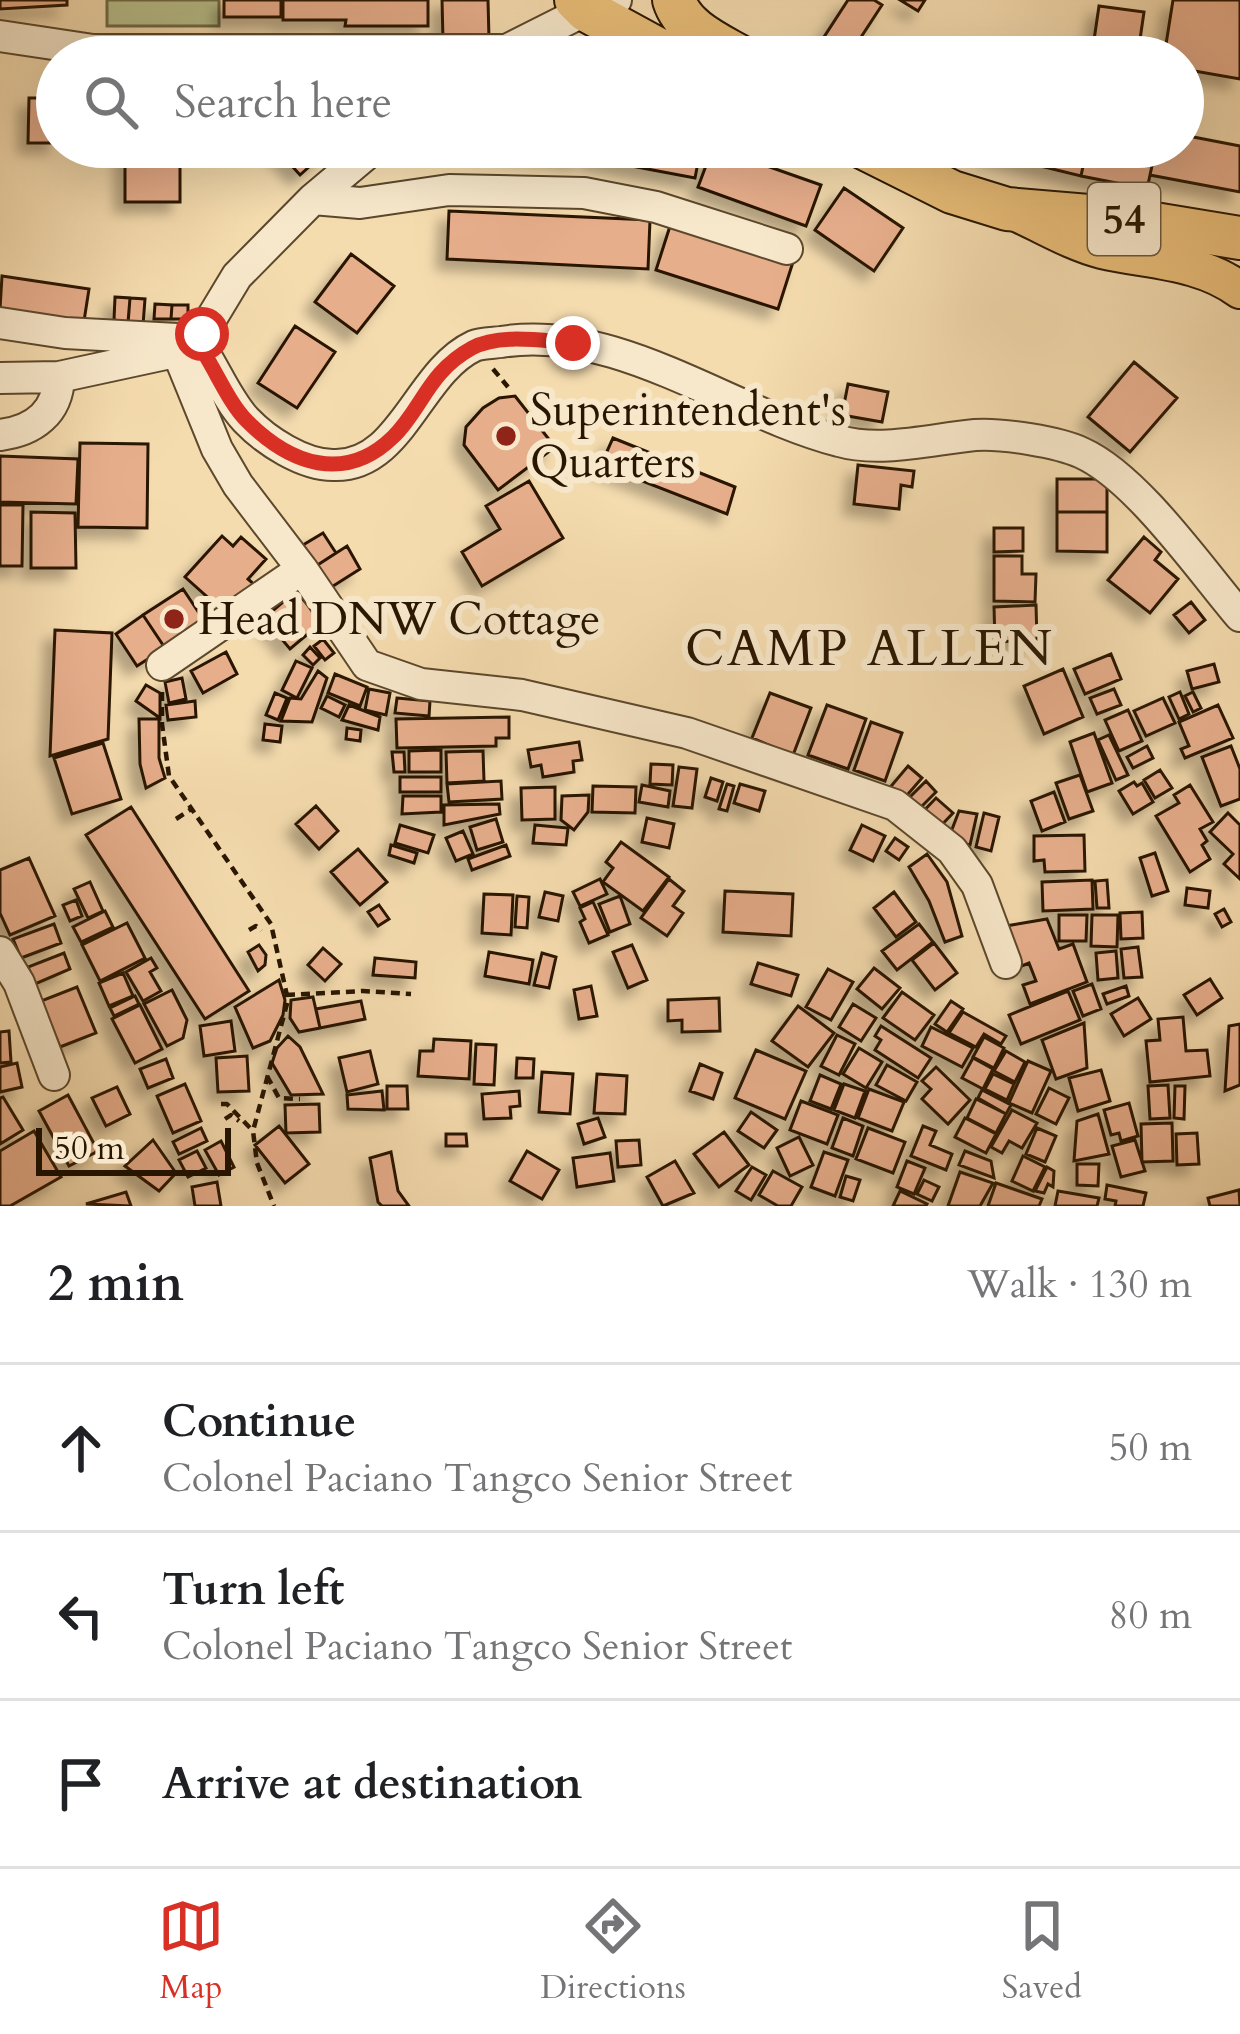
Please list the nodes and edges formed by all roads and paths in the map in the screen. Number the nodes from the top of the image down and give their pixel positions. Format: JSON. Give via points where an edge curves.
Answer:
{"nodes":[{"id":1,"x":674,"y":0,"type":"edge"},
{"id":2,"x":582,"y":2,"type":"edge"},
{"id":3,"x":0,"y":36,"type":"edge"},
{"id":4,"x":526,"y":36,"type":"edge"},
{"id":5,"x":638,"y":36,"type":"edge"},
{"id":6,"x":704,"y":36,"type":"edge"},
{"id":7,"x":36,"y":41,"type":"edge"},
{"id":8,"x":350,"y":168,"type":"edge"},
{"id":9,"x":904,"y":168,"type":"edge"},
{"id":10,"x":314,"y":199,"type":"junction"},
{"id":11,"x":1007,"y":209,"type":"junction"},
{"id":12,"x":1240,"y":238,"type":"edge"},
{"id":13,"x":787,"y":249,"type":"dead end"},
{"id":14,"x":1240,"y":290,"type":"edge"},
{"id":15,"x":0,"y":323,"type":"edge"},
{"id":16,"x":189,"y":349,"type":"junction"},
{"id":17,"x":59,"y":377,"type":"junction"},
{"id":18,"x":0,"y":378,"type":"edge"},
{"id":19,"x":0,"y":435,"type":"edge"},
{"id":20,"x":302,"y":568,"type":"junction"},
{"id":21,"x":1240,"y":616,"type":"edge"},
{"id":22,"x":162,"y":664,"type":"dead end"},
{"id":23,"x":163,"y":729,"type":"dead end"},
{"id":24,"x":193,"y":808,"type":"junction"},
{"id":25,"x":176,"y":819,"type":"dead end"},
{"id":26,"x":249,"y":930,"type":"dead end"},
{"id":27,"x":261,"y":931,"type":"dead end"},
{"id":28,"x":0,"y":952,"type":"edge"},
{"id":29,"x":1006,"y":963,"type":"dead end"},
{"id":30,"x":286,"y":994,"type":"junction"},
{"id":31,"x":411,"y":994,"type":"dead end"},
{"id":32,"x":54,"y":1076,"type":"dead end"},
{"id":33,"x":267,"y":1076,"type":"junction"},
{"id":34,"x":300,"y":1099,"type":"dead end"},
{"id":35,"x":221,"y":1105,"type":"dead end"},
{"id":36,"x":225,"y":1119,"type":"dead end"},
{"id":37,"x":253,"y":1131,"type":"junction"},
{"id":38,"x":274,"y":1206,"type":"edge"}],
"edges":[{"from":1,"to":6,"type":"highway"},
{"from":2,"to":4,"type":"street"},
{"from":2,"to":5,"type":"highway"},
{"from":3,"to":7,"type":"street"},
{"from":8,"to":10,"type":"street"},
{"from":9,"to":11,"type":"highway","number":"54"},
{"from":10,"to":13,"type":"street","via":[[360,203],[448,190],[584,194],[656,207]]},
{"from":10,"to":16,"type":"street","via":[[237,275]]},
{"from":11,"to":12,"type":"highway","number":"54"},
{"from":11,"to":14,"type":"main road","via":[[1098,249],[1172,261]]},
{"from":15,"to":16,"type":"street"},
{"from":16,"to":17,"type":"street"},
{"from":16,"to":20,"type":"street","via":[[217,449]]},
{"from":16,"to":21,"type":"street","via":[[245,419],[291,453],[326,466],[351,466],[394,437],[429,383],[474,346],[517,339],[629,358],[842,443],[982,435],[1080,452],[1115,472]]},
{"from":17,"to":18,"type":"street"},
{"from":17,"to":19,"type":"street","via":[[41,419],[25,432]]},
{"from":20,"to":22,"type":"street"},
{"from":20,"to":29,"type":"street","via":[[367,665],[421,684],[522,695],[687,733],[895,805],[952,850],[977,884]]},
{"from":23,"to":24,"type":"path","via":[[171,775]]},
{"from":24,"to":25,"type":"path"},
{"from":24,"to":30,"type":"path","via":[[269,924]]},
{"from":26,"to":27,"type":"path"},
{"from":28,"to":32,"type":"street"},
{"from":30,"to":31,"type":"path"},
{"from":30,"to":33,"type":"path"},
{"from":33,"to":34,"type":"path","via":[[279,1098]]},
{"from":33,"to":37,"type":"path"},
{"from":35,"to":37,"type":"path"},
{"from":36,"to":37,"type":"path","via":[[231,1115]]},
{"from":37,"to":38,"type":"path"}]}
